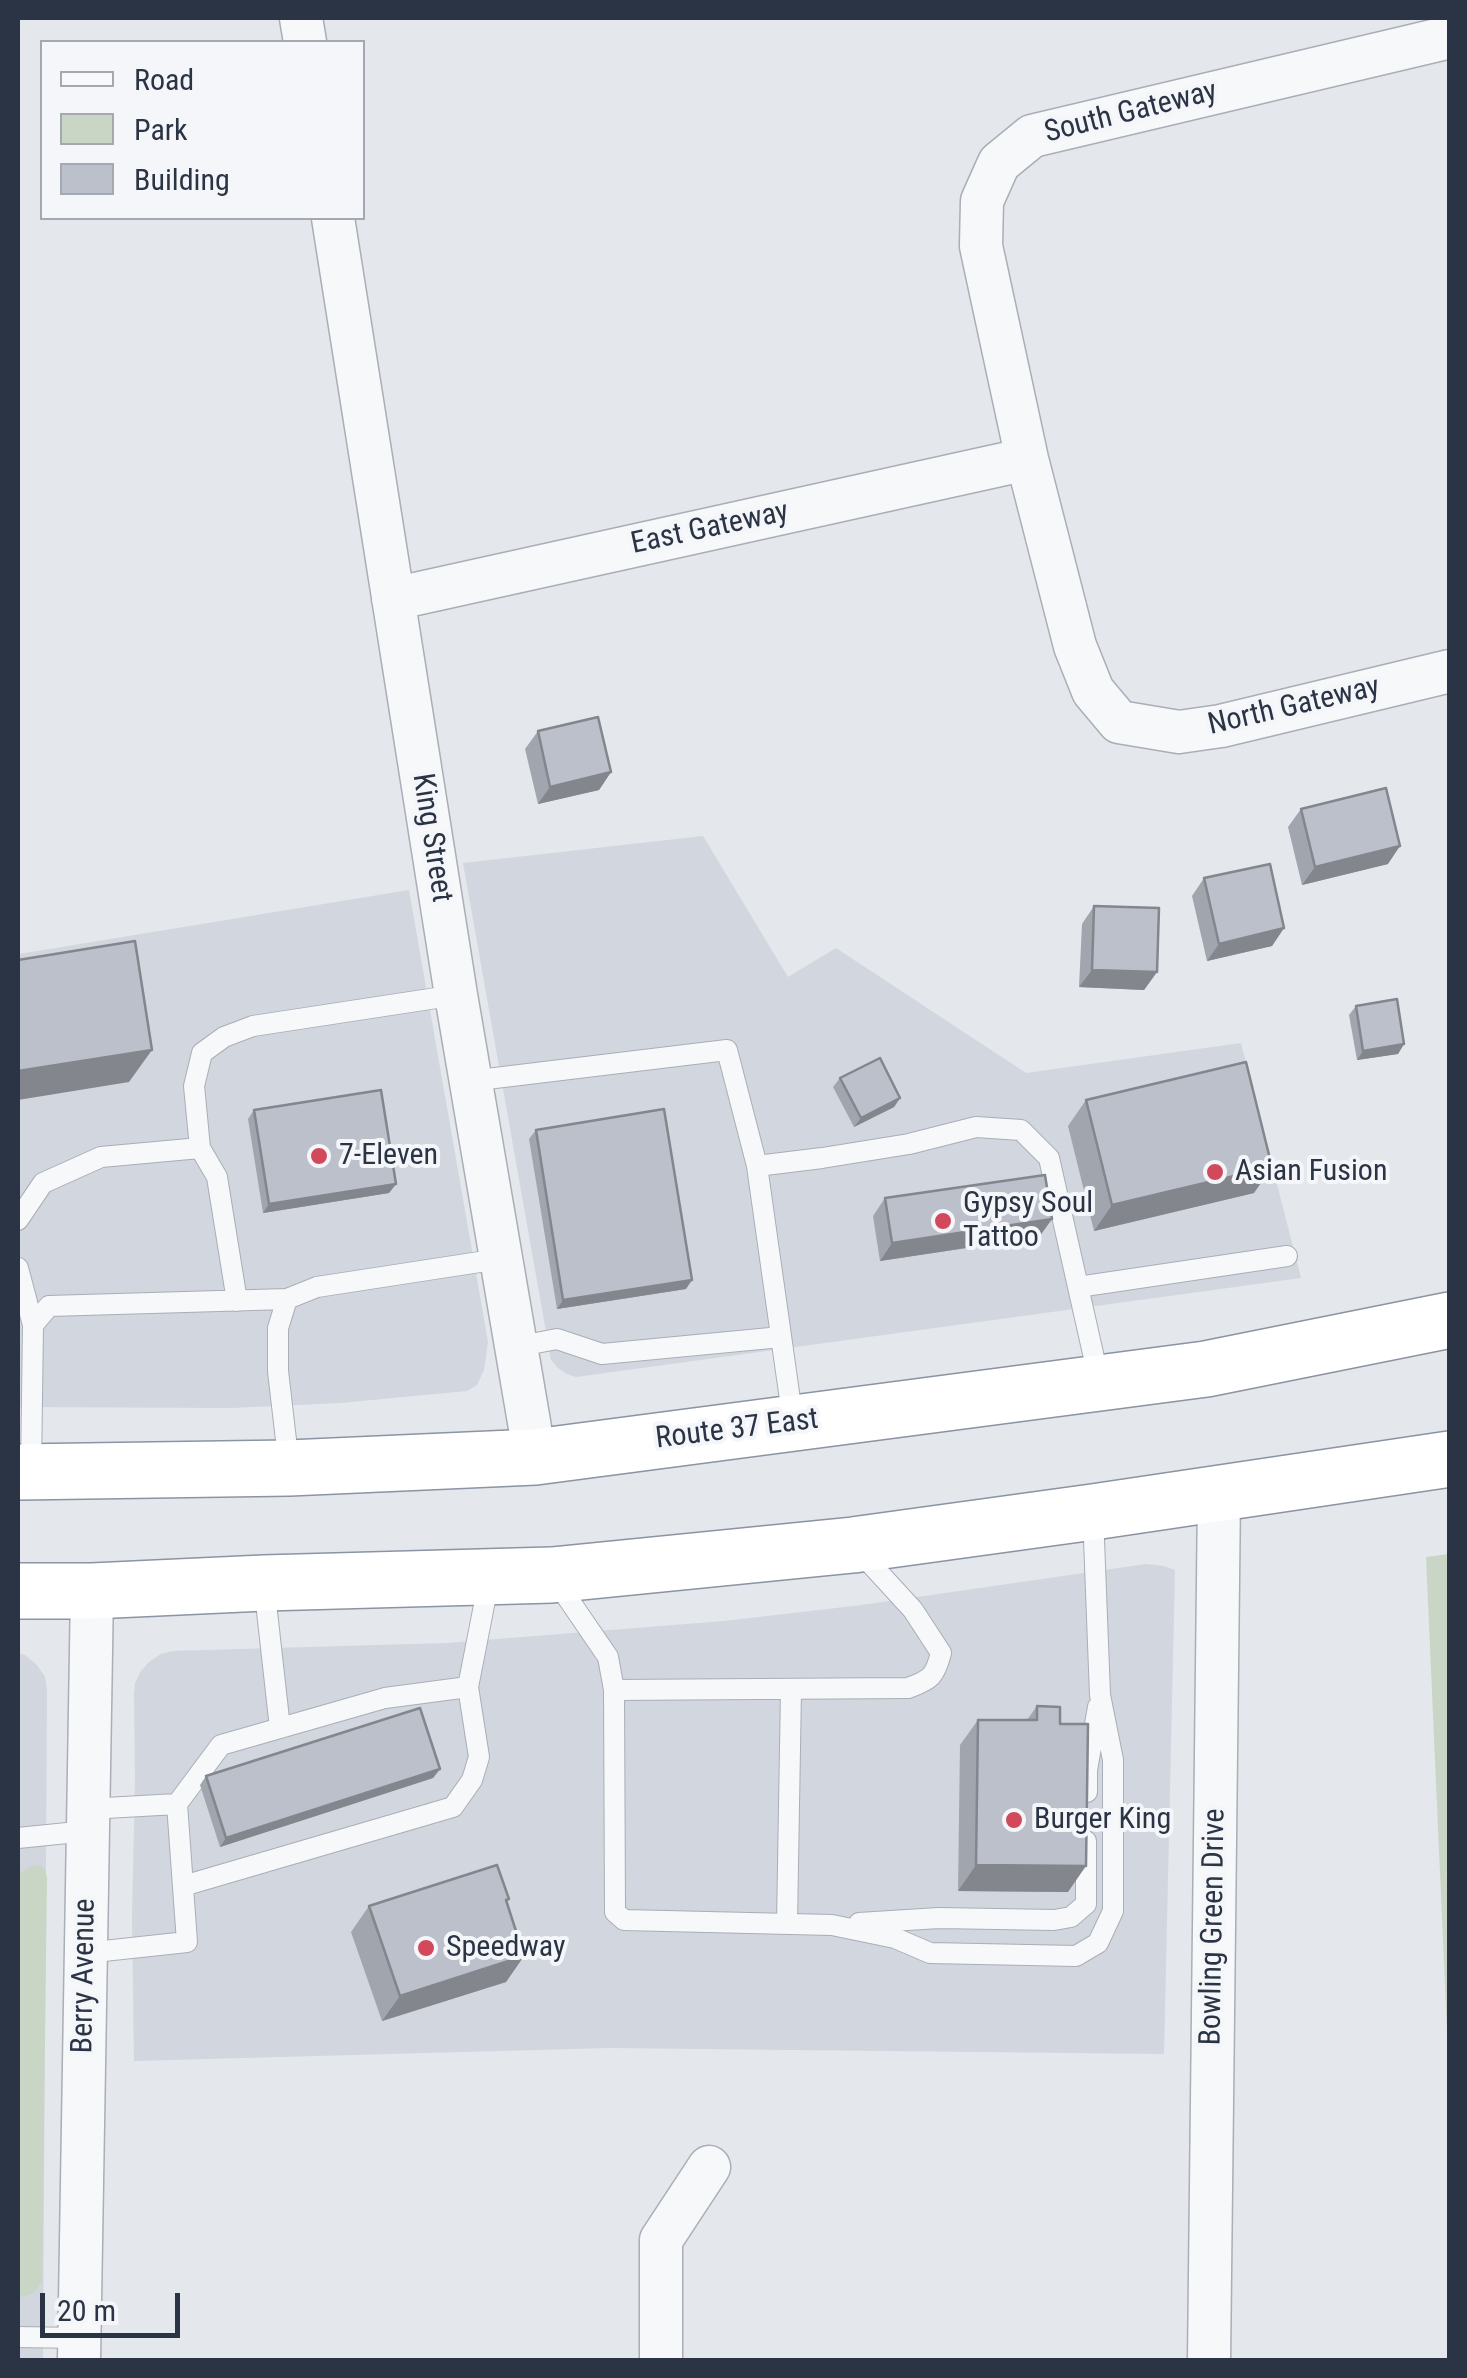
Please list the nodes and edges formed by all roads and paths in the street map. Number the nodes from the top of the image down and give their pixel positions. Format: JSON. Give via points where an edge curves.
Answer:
{"nodes":[{"id":1,"x":1450,"y":36,"type":"edge"},
{"id":2,"x":333,"y":220,"type":"edge"},
{"id":3,"x":1028,"y":459,"type":"junction"},
{"id":4,"x":393,"y":598,"type":"junction"},
{"id":5,"x":1450,"y":672,"type":"edge"},
{"id":6,"x":456,"y":995,"type":"junction"},
{"id":7,"x":470,"y":1081,"type":"junction"},
{"id":8,"x":200,"y":1148,"type":"junction"},
{"id":9,"x":757,"y":1166,"type":"junction"},
{"id":10,"x":18,"y":1220,"type":"edge"},
{"id":11,"x":1286,"y":1256,"type":"dead end"},
{"id":12,"x":499,"y":1259,"type":"junction"},
{"id":13,"x":18,"y":1268,"type":"edge"},
{"id":14,"x":1078,"y":1286,"type":"junction"},
{"id":15,"x":288,"y":1299,"type":"junction"},
{"id":16,"x":237,"y":1301,"type":"junction"},
{"id":17,"x":1450,"y":1320,"type":"edge"},
{"id":18,"x":33,"y":1326,"type":"junction"},
{"id":19,"x":781,"y":1337,"type":"junction"},
{"id":20,"x":515,"y":1347,"type":"junction"},
{"id":21,"x":1099,"y":1382,"type":"junction"},
{"id":22,"x":794,"y":1423,"type":"junction"},
{"id":23,"x":534,"y":1457,"type":"junction"},
{"id":24,"x":1450,"y":1459,"type":"edge"},
{"id":25,"x":289,"y":1468,"type":"junction"},
{"id":26,"x":24,"y":1472,"type":"edge"},
{"id":27,"x":1219,"y":1494,"type":"junction"},
{"id":28,"x":1093,"y":1512,"type":"junction"},
{"id":29,"x":853,"y":1545,"type":"junction"},
{"id":30,"x":552,"y":1575,"type":"junction"},
{"id":31,"x":489,"y":1578,"type":"junction"},
{"id":32,"x":264,"y":1583,"type":"junction"},
{"id":33,"x":18,"y":1590,"type":"edge"},
{"id":34,"x":92,"y":1591,"type":"junction"},
{"id":35,"x":468,"y":1686,"type":"junction"},
{"id":36,"x":791,"y":1689,"type":"junction"},
{"id":37,"x":614,"y":1690,"type":"junction"},
{"id":38,"x":1100,"y":1695,"type":"junction"},
{"id":39,"x":280,"y":1728,"type":"junction"},
{"id":40,"x":178,"y":1804,"type":"junction"},
{"id":41,"x":88,"y":1820,"type":"junction"},
{"id":42,"x":18,"y":1838,"type":"edge"},
{"id":43,"x":183,"y":1886,"type":"junction"},
{"id":44,"x":787,"y":1924,"type":"junction"},
{"id":45,"x":832,"y":1924,"type":"junction"},
{"id":46,"x":85,"y":1953,"type":"junction"},
{"id":47,"x":709,"y":2167,"type":"dead end"},
{"id":48,"x":18,"y":2337,"type":"edge"},
{"id":49,"x":78,"y":2349,"type":"edge"},
{"id":50,"x":661,"y":2360,"type":"edge"},
{"id":51,"x":1209,"y":2360,"type":"edge"}],
"edges":[{"from":1,"to":3,"type":"street","name":"South Gateway","via":[[1032,136],[999,163],[982,201],[982,246]]},
{"from":2,"to":4,"type":"street","name":"King Street"},
{"from":3,"to":4,"type":"street","name":"East Gateway"},
{"from":3,"to":5,"type":"street","name":"North Gateway","via":[[1075,646],[1093,691],[1119,722],[1179,732],[1221,726]]},
{"from":4,"to":6,"type":"street","name":"King Street"},
{"from":6,"to":7,"type":"street","name":"King Street"},
{"from":6,"to":8,"type":"lane","via":[[253,1026],[224,1037],[202,1053],[194,1086]]},
{"from":7,"to":9,"type":"lane","via":[[728,1050]]},
{"from":7,"to":12,"type":"street","name":"King Street"},
{"from":8,"to":10,"type":"lane","via":[[101,1157],[43,1182]]},
{"from":8,"to":16,"type":"lane","via":[[217,1177]]},
{"from":9,"to":14,"type":"lane","via":[[976,1128],[1021,1130],[1049,1158]]},
{"from":9,"to":19,"type":"lane"},
{"from":11,"to":14,"type":"lane"},
{"from":12,"to":15,"type":"lane","via":[[317,1287]]},
{"from":12,"to":20,"type":"street","name":"King Street"},
{"from":13,"to":18,"type":"lane"},
{"from":14,"to":21,"type":"lane"},
{"from":15,"to":16,"type":"lane"},
{"from":15,"to":25,"type":"lane","via":[[278,1328],[278,1371]]},
{"from":16,"to":18,"type":"lane","via":[[49,1306]]},
{"from":17,"to":21,"type":"highway","name":"Route 37 East"},
{"from":18,"to":26,"type":"lane"},
{"from":19,"to":20,"type":"lane","via":[[602,1354],[557,1339]]},
{"from":19,"to":22,"type":"lane"},
{"from":20,"to":23,"type":"street","name":"King Street"},
{"from":21,"to":22,"type":"highway","name":"Route 37 East"},
{"from":22,"to":23,"type":"highway","name":"Route 37 East"},
{"from":23,"to":25,"type":"highway","name":"Route 37 East"},
{"from":24,"to":27,"type":"highway"},
{"from":25,"to":26,"type":"highway","name":"Route 37 East"},
{"from":27,"to":28,"type":"highway"},
{"from":27,"to":51,"type":"street","name":"Bowling Green Drive"},
{"from":28,"to":29,"type":"highway"},
{"from":28,"to":38,"type":"lane"},
{"from":29,"to":30,"type":"highway"},
{"from":29,"to":36,"type":"lane","via":[[913,1610],[941,1653],[937,1670],[928,1682],[908,1688]]},
{"from":30,"to":31,"type":"highway"},
{"from":30,"to":37,"type":"lane","via":[[608,1658]]},
{"from":31,"to":32,"type":"highway"},
{"from":31,"to":35,"type":"lane"},
{"from":32,"to":34,"type":"highway"},
{"from":32,"to":39,"type":"lane"},
{"from":33,"to":34,"type":"highway"},
{"from":34,"to":41,"type":"street","name":"Berry Avenue"},
{"from":35,"to":39,"type":"lane","via":[[385,1698]]},
{"from":35,"to":43,"type":"lane","via":[[479,1757],[453,1807]]},
{"from":36,"to":37,"type":"lane"},
{"from":36,"to":44,"type":"lane"},
{"from":37,"to":44,"type":"lane","via":[[615,1912],[624,1920]]},
{"from":38,"to":45,"type":"lane","via":[[1087,1770],[1086,1904],[1071,1917]]},
{"from":38,"to":45,"type":"lane","via":[[1112,1760],[1113,1911],[1098,1943],[1076,1956],[930,1953]]},
{"from":39,"to":40,"type":"lane","via":[[221,1745]]},
{"from":40,"to":41,"type":"lane"},
{"from":40,"to":43,"type":"lane"},
{"from":41,"to":42,"type":"lane"},
{"from":41,"to":46,"type":"street","name":"Berry Avenue"},
{"from":43,"to":46,"type":"lane","via":[[187,1942]]},
{"from":44,"to":45,"type":"lane"},
{"from":46,"to":49,"type":"street","name":"Berry Avenue"},
{"from":47,"to":50,"type":"street","via":[[661,2240]]},
{"from":48,"to":49,"type":"lane"}]}
